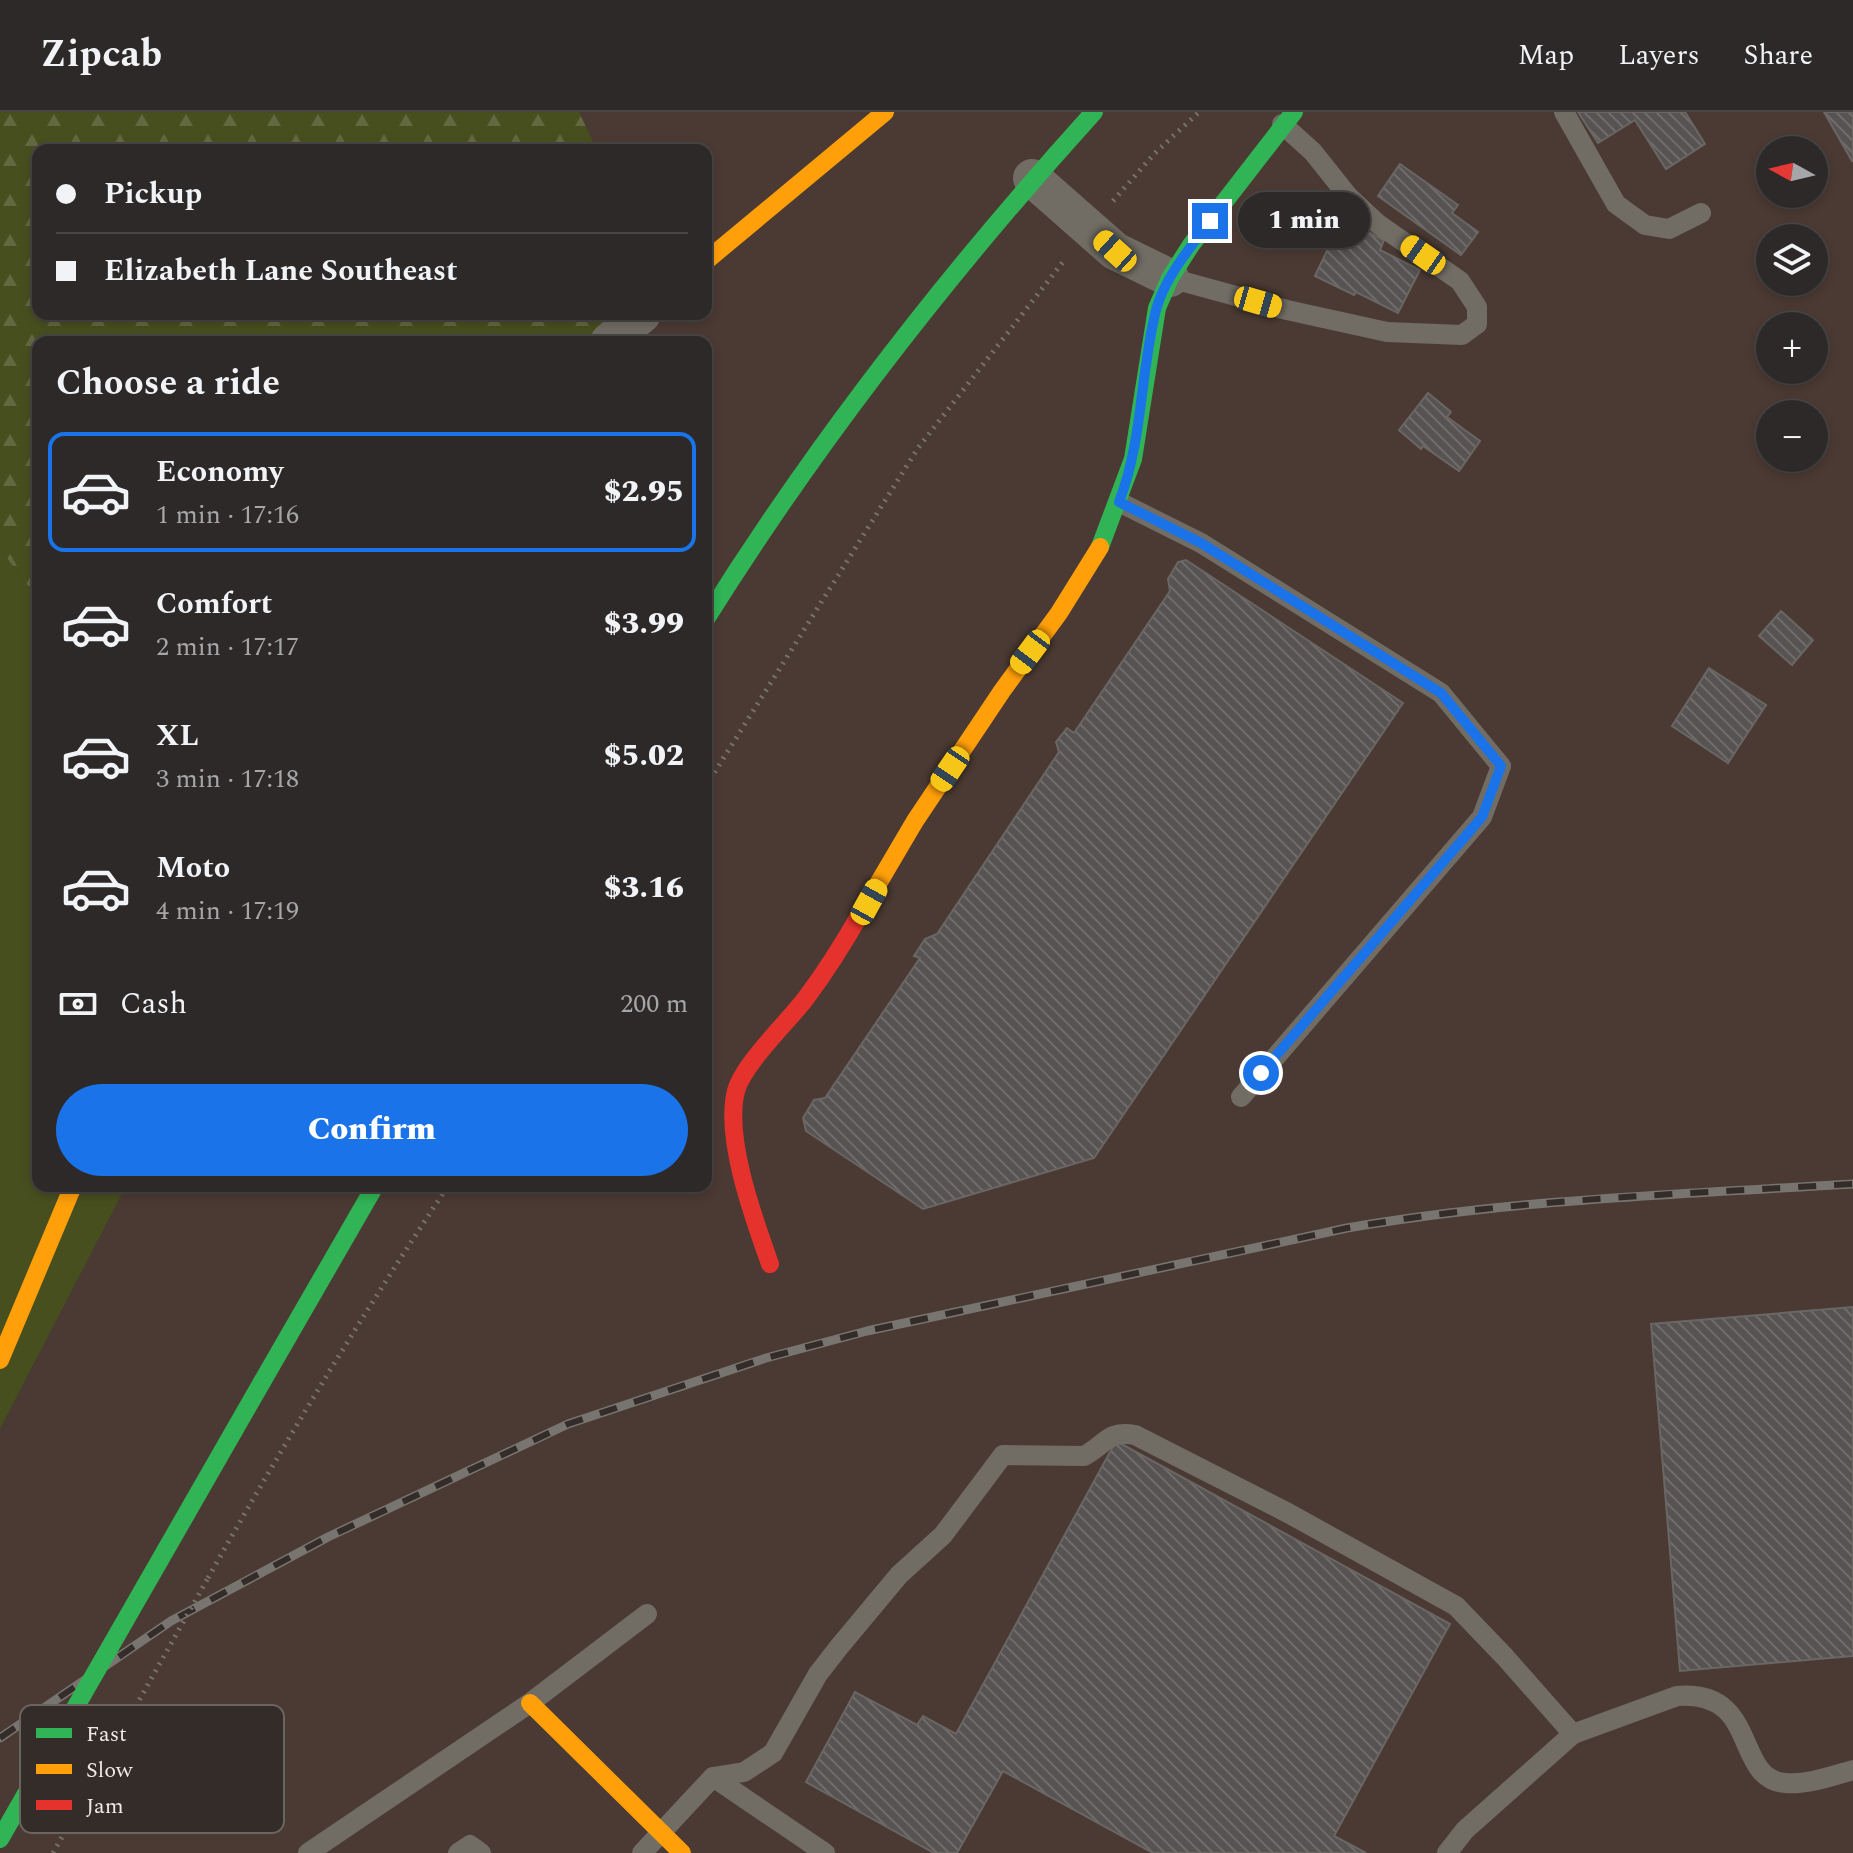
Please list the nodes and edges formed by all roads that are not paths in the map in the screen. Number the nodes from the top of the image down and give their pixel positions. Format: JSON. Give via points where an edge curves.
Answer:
{"nodes":[{"id":1,"x":885,"y":112,"type":"edge"},
{"id":2,"x":1094,"y":112,"type":"edge"},
{"id":3,"x":1564,"y":112,"type":"edge"},
{"id":4,"x":1288,"y":118,"type":"edge"},
{"id":5,"x":1032,"y":178,"type":"junction"},
{"id":6,"x":1701,"y":213,"type":"dead end"},
{"id":7,"x":712,"y":256,"type":"edge"},
{"id":8,"x":1170,"y":278,"type":"junction"},
{"id":9,"x":635,"y":320,"type":"edge"},
{"id":10,"x":616,"y":336,"type":"edge"},
{"id":11,"x":1119,"y":502,"type":"junction"},
{"id":12,"x":712,"y":609,"type":"edge"},
{"id":13,"x":1241,"y":1097,"type":"dead end"},
{"id":14,"x":70,"y":1192,"type":"edge"},
{"id":15,"x":372,"y":1192,"type":"edge"},
{"id":16,"x":770,"y":1264,"type":"dead end"},
{"id":17,"x":0,"y":1360,"type":"edge"},
{"id":18,"x":647,"y":1614,"type":"dead end"},
{"id":19,"x":530,"y":1703,"type":"junction"},
{"id":20,"x":77,"y":1705,"type":"edge"},
{"id":21,"x":1573,"y":1734,"type":"junction"},
{"id":22,"x":1853,"y":1770,"type":"edge"},
{"id":23,"x":713,"y":1777,"type":"junction"},
{"id":24,"x":20,"y":1804,"type":"edge"},
{"id":25,"x":662,"y":1834,"type":"junction"},
{"id":26,"x":0,"y":1839,"type":"edge"},
{"id":27,"x":308,"y":1853,"type":"edge"},
{"id":28,"x":458,"y":1853,"type":"edge"},
{"id":29,"x":481,"y":1853,"type":"edge"},
{"id":30,"x":642,"y":1853,"type":"edge"},
{"id":31,"x":682,"y":1853,"type":"edge"},
{"id":32,"x":825,"y":1853,"type":"edge"},
{"id":33,"x":1447,"y":1853,"type":"edge"}],
"edges":[{"from":1,"to":7,"type":"street"},
{"from":2,"to":5,"type":"street"},
{"from":3,"to":6,"type":"lane","via":[[1616,204],[1645,225],[1669,229]]},
{"from":4,"to":8,"type":"street"},
{"from":4,"to":8,"type":"lane","via":[[1348,196],[1378,224],[1460,281],[1477,307],[1477,324],[1462,335],[1387,332]]},
{"from":5,"to":8,"type":"street","via":[[1115,251]]},
{"from":5,"to":12,"type":"street","via":[[892,347],[759,532]]},
{"from":8,"to":11,"type":"street","via":[[1157,308],[1133,459]]},
{"from":9,"to":10,"type":"street"},
{"from":11,"to":13,"type":"lane","via":[[1201,543],[1441,693],[1501,766],[1482,817]]},
{"from":11,"to":16,"type":"street","via":[[1104,541],[915,821],[836,956],[736,1090],[734,1138]]},
{"from":14,"to":17,"type":"street"},
{"from":15,"to":20,"type":"street","bridge":true},
{"from":18,"to":19,"type":"lane"},
{"from":19,"to":25,"type":"street"},
{"from":19,"to":27,"type":"lane"},
{"from":21,"to":22,"type":"lane","via":[[1677,1696],[1711,1698],[1727,1709],[1771,1779],[1798,1783]]},
{"from":21,"to":23,"type":"lane","via":[[1456,1606],[1288,1513],[1120,1432],[1084,1456],[1003,1455],[943,1535],[899,1575],[818,1674],[773,1753],[744,1772]]},
{"from":21,"to":33,"type":"lane","via":[[1465,1830]]},
{"from":23,"to":25,"type":"lane"},
{"from":23,"to":32,"type":"lane"},
{"from":24,"to":26,"type":"street","bridge":true},
{"from":25,"to":30,"type":"lane"},
{"from":25,"to":31,"type":"street"},
{"from":28,"to":29,"type":"lane","via":[[470,1845]]}]}
